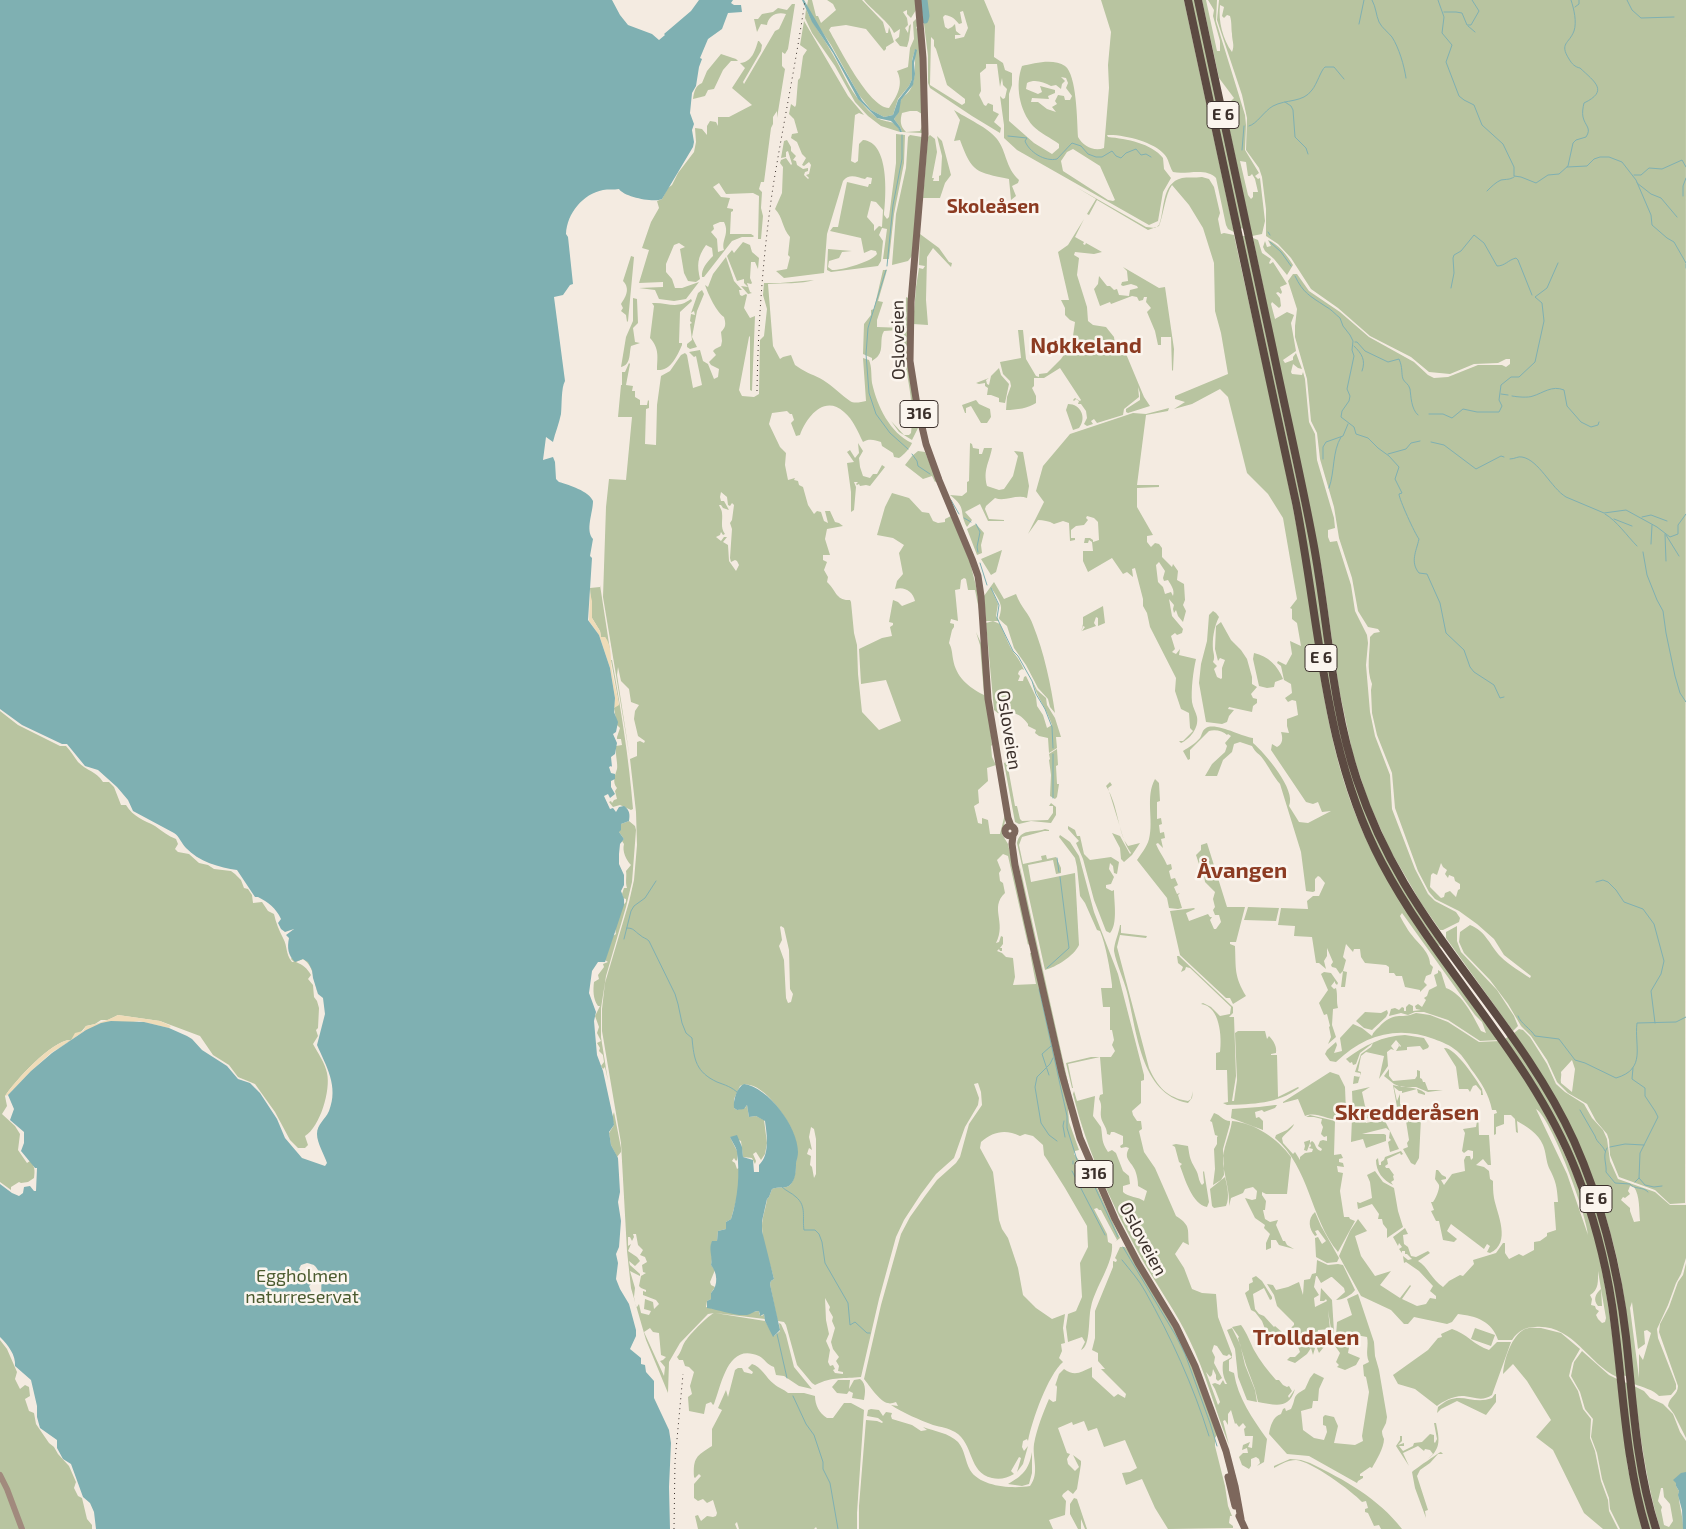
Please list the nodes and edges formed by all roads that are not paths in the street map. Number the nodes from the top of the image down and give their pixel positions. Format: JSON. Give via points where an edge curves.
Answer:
{"nodes":[{"id":1,"x":918,"y":0,"type":"edge"},
{"id":2,"x":1188,"y":0,"type":"edge"},
{"id":3,"x":1198,"y":0,"type":"edge"},
{"id":4,"x":0,"y":1475,"type":"edge"},
{"id":5,"x":22,"y":1529,"type":"edge"},
{"id":6,"x":1245,"y":1529,"type":"edge"},
{"id":7,"x":1646,"y":1529,"type":"edge"},
{"id":8,"x":1656,"y":1529,"type":"edge"}],
"edges":[{"from":1,"to":6,"type":"main road","name":"Osloveien","number":"316","via":[[924,58],[925,134],[910,329],[911,370],[918,412],[939,480],[978,576],[988,699],[1009,826],[1015,830],[1010,836],[1062,1074],[1080,1138],[1114,1219],[1185,1344],[1226,1451]]},
{"from":2,"to":7,"type":"highway","number":"E 6","via":[[1304,542],[1331,718],[1348,783],[1370,838],[1395,887],[1533,1084],[1569,1153],[1585,1195],[1608,1278],[1633,1474]]},
{"from":3,"to":8,"type":"highway","number":"E 6","via":[[1313,540],[1340,714],[1357,780],[1380,838],[1406,886],[1508,1030],[1554,1102],[1591,1184],[1616,1272],[1642,1472]]},
{"from":4,"to":5,"type":"main road"}]}
